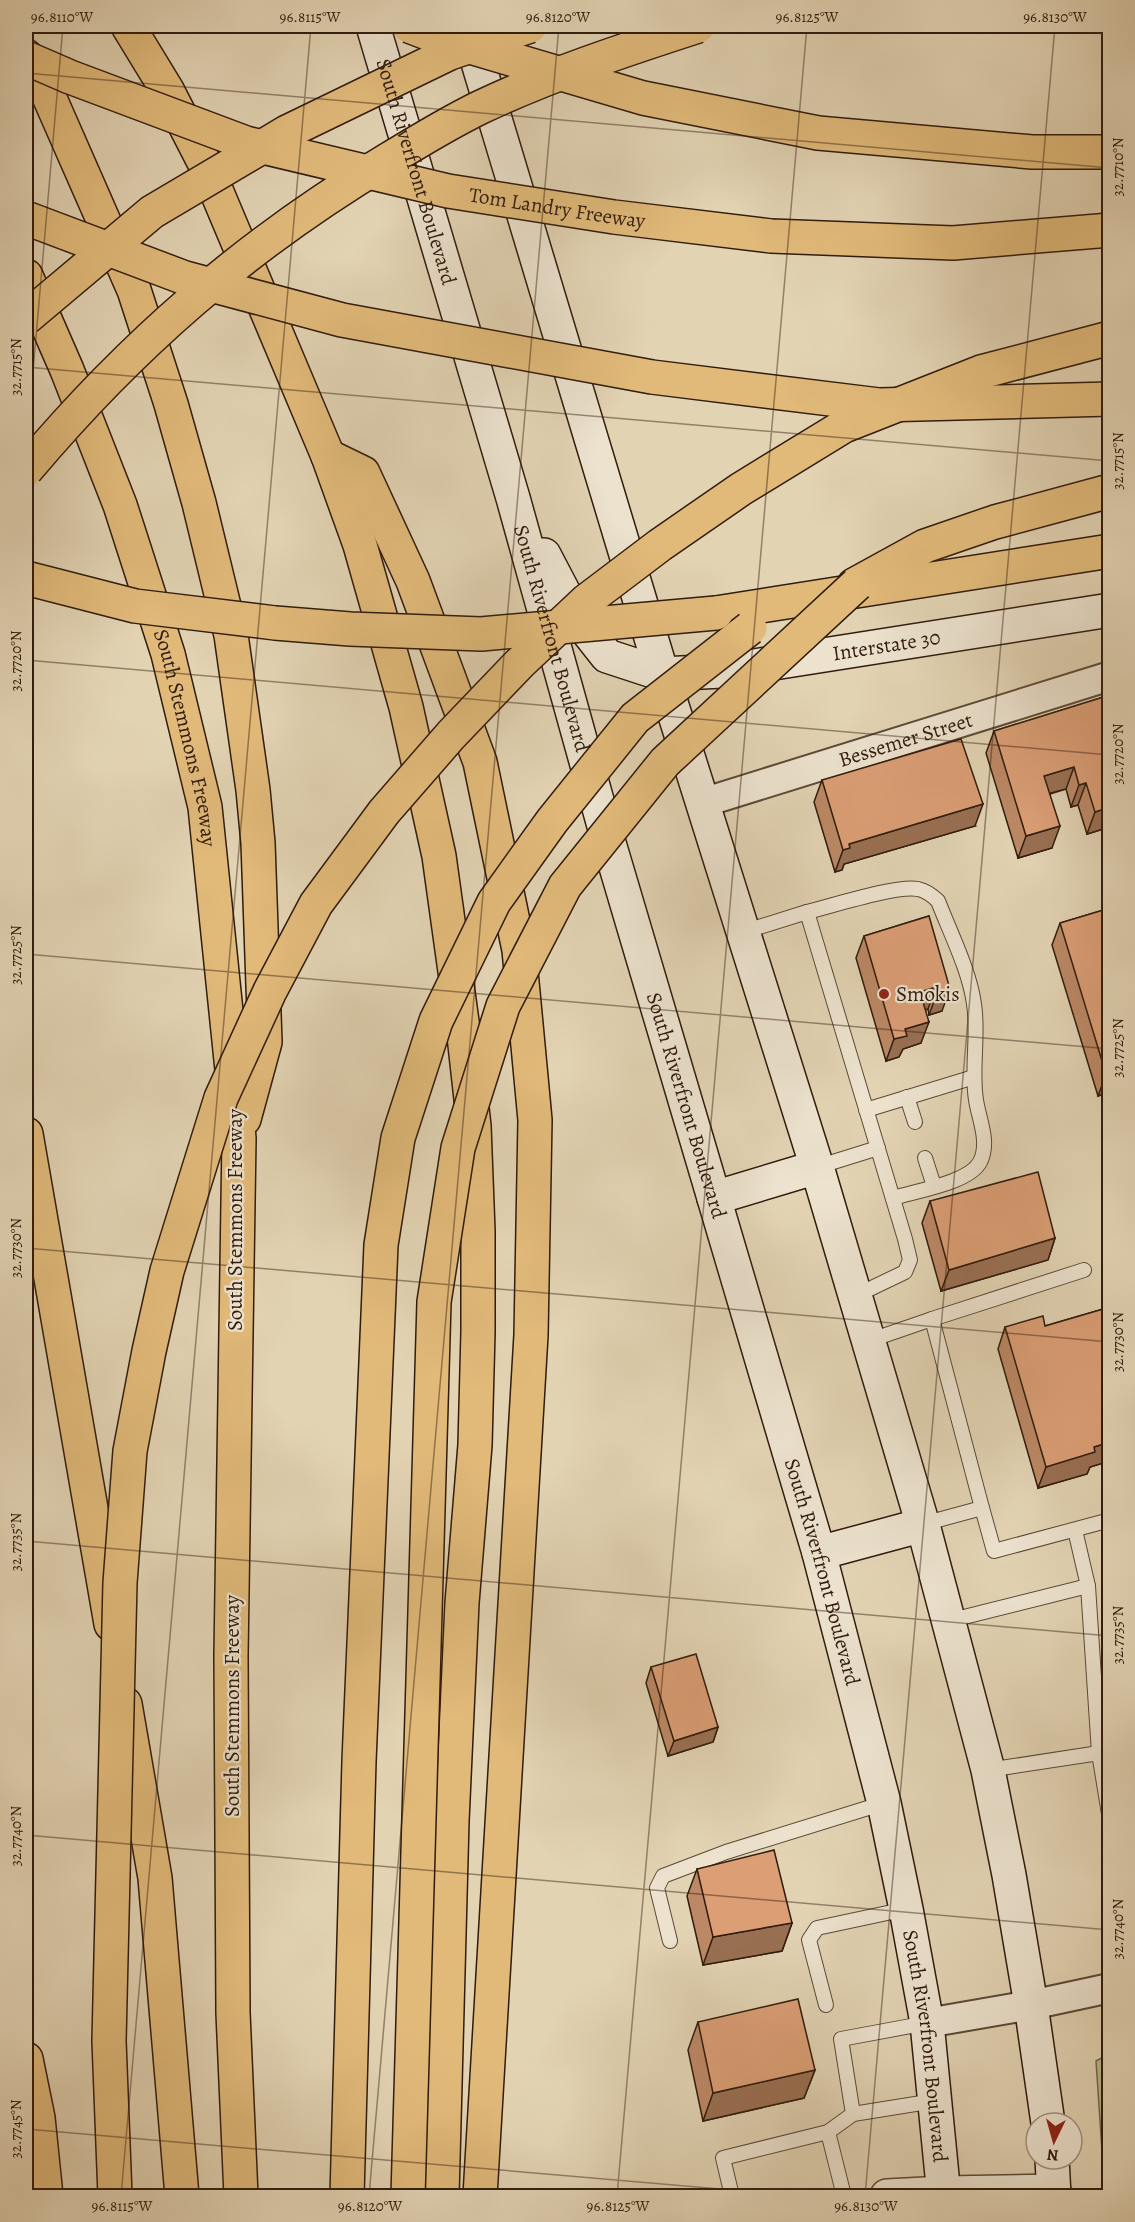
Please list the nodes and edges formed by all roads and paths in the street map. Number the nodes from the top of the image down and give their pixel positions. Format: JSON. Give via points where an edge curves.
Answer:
{"nodes":[{"id":1,"x":128,"y":26,"type":"edge"},
{"id":2,"x":373,"y":26,"type":"edge"},
{"id":3,"x":409,"y":26,"type":"edge"},
{"id":4,"x":467,"y":26,"type":"edge"},
{"id":5,"x":530,"y":26,"type":"edge"},
{"id":6,"x":698,"y":26,"type":"edge"},
{"id":7,"x":26,"y":57,"type":"edge"},
{"id":8,"x":1110,"y":152,"type":"edge"},
{"id":9,"x":26,"y":218,"type":"edge"},
{"id":10,"x":1110,"y":231,"type":"edge"},
{"id":11,"x":26,"y":276,"type":"edge"},
{"id":12,"x":26,"y":318,"type":"edge"},
{"id":13,"x":1110,"y":338,"type":"edge"},
{"id":14,"x":1110,"y":399,"type":"edge"},
{"id":15,"x":328,"y":456,"type":"junction"},
{"id":16,"x":26,"y":470,"type":"edge"},
{"id":17,"x":1110,"y":491,"type":"edge"},
{"id":18,"x":513,"y":498,"type":"junction"},
{"id":19,"x":1110,"y":551,"type":"edge"},
{"id":20,"x":26,"y":578,"type":"edge"},
{"id":21,"x":857,"y":584,"type":"junction"},
{"id":22,"x":1110,"y":610,"type":"edge"},
{"id":23,"x":662,"y":674,"type":"junction"},
{"id":24,"x":1110,"y":676,"type":"edge"},
{"id":25,"x":702,"y":804,"type":"junction"},
{"id":26,"x":807,"y":912,"type":"junction"},
{"id":27,"x":742,"y":933,"type":"junction"},
{"id":28,"x":974,"y":1077,"type":"junction"},
{"id":29,"x":908,"y":1097,"type":"junction"},
{"id":30,"x":866,"y":1110,"type":"junction"},
{"id":31,"x":915,"y":1122,"type":"dead end"},
{"id":32,"x":26,"y":1134,"type":"edge"},
{"id":33,"x":239,"y":1138,"type":"junction"},
{"id":34,"x":878,"y":1148,"type":"junction"},
{"id":35,"x":926,"y":1158,"type":"dead end"},
{"id":36,"x":817,"y":1167,"type":"junction"},
{"id":37,"x":934,"y":1186,"type":"junction"},
{"id":38,"x":714,"y":1198,"type":"junction"},
{"id":39,"x":893,"y":1198,"type":"junction"},
{"id":40,"x":1084,"y":1270,"type":"dead end"},
{"id":41,"x":855,"y":1296,"type":"junction"},
{"id":42,"x":932,"y":1319,"type":"junction"},
{"id":43,"x":868,"y":1341,"type":"junction"},
{"id":44,"x":982,"y":1508,"type":"junction"},
{"id":45,"x":1110,"y":1520,"type":"edge"},
{"id":46,"x":923,"y":1525,"type":"junction"},
{"id":47,"x":1074,"y":1530,"type":"junction"},
{"id":48,"x":819,"y":1553,"type":"junction"},
{"id":49,"x":1089,"y":1586,"type":"junction"},
{"id":50,"x":948,"y":1621,"type":"junction"},
{"id":51,"x":1099,"y":1753,"type":"junction"},
{"id":52,"x":987,"y":1770,"type":"junction"},
{"id":53,"x":884,"y":1803,"type":"junction"},
{"id":54,"x":1110,"y":1820,"type":"edge"},
{"id":55,"x":906,"y":1909,"type":"junction"},
{"id":56,"x":670,"y":1941,"type":"dead end"},
{"id":57,"x":1110,"y":1988,"type":"edge"},
{"id":58,"x":826,"y":2005,"type":"dead end"},
{"id":59,"x":1031,"y":2005,"type":"junction"},
{"id":60,"x":927,"y":2023,"type":"junction"},
{"id":61,"x":26,"y":2059,"type":"edge"},
{"id":62,"x":936,"y":2101,"type":"junction"},
{"id":63,"x":1046,"y":2111,"type":"edge"},
{"id":64,"x":853,"y":2114,"type":"junction"},
{"id":65,"x":828,"y":2133,"type":"junction"},
{"id":66,"x":1053,"y":2171,"type":"edge"},
{"id":67,"x":944,"y":2194,"type":"edge"},
{"id":68,"x":1054,"y":2194,"type":"edge"},
{"id":69,"x":46,"y":2196,"type":"edge"},
{"id":70,"x":115,"y":2196,"type":"edge"},
{"id":71,"x":182,"y":2196,"type":"edge"},
{"id":72,"x":241,"y":2196,"type":"edge"},
{"id":73,"x":347,"y":2196,"type":"edge"},
{"id":74,"x":408,"y":2196,"type":"edge"},
{"id":75,"x":442,"y":2196,"type":"edge"},
{"id":76,"x":480,"y":2196,"type":"edge"},
{"id":77,"x":732,"y":2196,"type":"edge"},
{"id":78,"x":844,"y":2196,"type":"edge"},
{"id":79,"x":886,"y":2196,"type":"edge"}],
"edges":[{"from":1,"to":15,"type":"highway","via":[[167,90],[204,164]]},
{"from":2,"to":18,"type":"main road","name":"South Riverfront Boulevard"},
{"from":3,"to":8,"type":"highway","bridge":true,"via":[[643,98],[818,133],[1032,152]]},
{"from":4,"to":23,"type":"main road"},
{"from":5,"to":12,"type":"highway","bridge":true,"via":[[450,53],[287,132],[152,212]]},
{"from":6,"to":16,"type":"highway","bridge":true,"via":[[587,62],[482,106],[353,181],[262,243],[174,314],[119,366]]},
{"from":7,"to":10,"type":"highway","name":"Tom Landry Freeway","bridge":true,"via":[[246,143],[460,193],[771,236],[953,243]]},
{"from":7,"to":33,"type":"highway","via":[[47,92],[134,290],[183,448],[231,635],[254,801],[265,1042]]},
{"from":9,"to":14,"type":"highway","bridge":true,"via":[[185,278],[342,320],[652,377],[879,405]]},
{"from":11,"to":33,"type":"highway","name":"South Stemmons Freeway","via":[[120,505],[168,654],[205,807]]},
{"from":13,"to":70,"type":"highway","bridge":true,"via":[[981,372],[844,426],[741,489],[660,545],[586,601],[466,719],[384,812],[316,904],[270,991],[221,1098],[167,1271],[130,1451],[120,1583],[109,2041]]},
{"from":15,"to":75,"type":"highway","via":[[360,545],[406,707],[434,833],[474,1126],[478,1231],[475,1445],[462,1603],[452,1821]]},
{"from":15,"to":76,"type":"highway","via":[[363,473],[413,581],[480,762],[519,950],[535,1120],[531,1335]]},
{"from":17,"to":21,"type":"highway","via":[[995,522],[925,546]]},
{"from":18,"to":23,"type":"main road","via":[[577,618],[607,657]]},
{"from":18,"to":38,"type":"main road","name":"South Riverfront Boulevard","via":[[606,833]]},
{"from":19,"to":20,"type":"highway","bridge":true,"via":[[716,613],[481,634],[275,623],[135,606]]},
{"from":21,"to":73,"type":"highway","bridge":true,"via":[[750,628],[635,718],[552,821],[494,902],[436,1021],[398,1138],[381,1257],[359,1761]]},
{"from":21,"to":74,"type":"highway","bridge":true,"via":[[665,762],[565,886],[502,1006],[458,1148],[434,1302]]},
{"from":22,"to":23,"type":"main road","name":"Interstate 30","via":[[722,671]]},
{"from":23,"to":25,"type":"main road"},
{"from":24,"to":25,"type":"street","name":"Bessemer Street"},
{"from":25,"to":27,"type":"main road"},
{"from":26,"to":27,"type":"lane"},
{"from":26,"to":28,"type":"lane","via":[[883,893],[917,889],[931,893],[938,901],[974,1002]]},
{"from":26,"to":30,"type":"lane"},
{"from":27,"to":36,"type":"main road"},
{"from":28,"to":29,"type":"lane"},
{"from":28,"to":37,"type":"lane","via":[[985,1144],[980,1163],[964,1177]]},
{"from":29,"to":30,"type":"lane"},
{"from":29,"to":31,"type":"lane"},
{"from":30,"to":34,"type":"lane"},
{"from":32,"to":71,"type":"highway","via":[[155,1878]]},
{"from":33,"to":72,"type":"highway","name":"South Stemmons Freeway","via":[[231,1668],[233,2013]]},
{"from":34,"to":36,"type":"lane"},
{"from":34,"to":39,"type":"lane"},
{"from":35,"to":37,"type":"lane"},
{"from":36,"to":38,"type":"main road"},
{"from":36,"to":41,"type":"main road"},
{"from":37,"to":39,"type":"lane"},
{"from":38,"to":48,"type":"main road","name":"South Riverfront Boulevard"},
{"from":39,"to":41,"type":"lane","via":[[910,1260],[906,1272]]},
{"from":40,"to":42,"type":"lane"},
{"from":41,"to":43,"type":"main road"},
{"from":42,"to":43,"type":"lane"},
{"from":42,"to":44,"type":"lane"},
{"from":43,"to":46,"type":"main road"},
{"from":44,"to":46,"type":"lane"},
{"from":44,"to":47,"type":"lane","via":[[994,1551]]},
{"from":45,"to":47,"type":"lane"},
{"from":46,"to":48,"type":"main road"},
{"from":46,"to":50,"type":"main road"},
{"from":47,"to":49,"type":"lane"},
{"from":48,"to":53,"type":"main road","name":"South Riverfront Boulevard"},
{"from":49,"to":50,"type":"lane"},
{"from":49,"to":51,"type":"lane"},
{"from":50,"to":52,"type":"main road"},
{"from":51,"to":52,"type":"lane"},
{"from":51,"to":54,"type":"lane"},
{"from":52,"to":59,"type":"main road"},
{"from":53,"to":55,"type":"main road","name":"South Riverfront Boulevard"},
{"from":53,"to":56,"type":"lane","via":[[726,1852],[663,1876],[657,1888]]},
{"from":55,"to":58,"type":"lane","via":[[817,1928],[809,1940]]},
{"from":55,"to":60,"type":"main road","name":"South Riverfront Boulevard"},
{"from":57,"to":59,"type":"street"},
{"from":59,"to":60,"type":"street"},
{"from":59,"to":63,"type":"main road"},
{"from":60,"to":62,"type":"main road","name":"South Riverfront Boulevard"},
{"from":60,"to":64,"type":"lane","via":[[841,2039]]},
{"from":61,"to":69,"type":"highway","via":[[38,2118]]},
{"from":62,"to":64,"type":"lane"},
{"from":62,"to":67,"type":"main road","name":"South Riverfront Boulevard"},
{"from":64,"to":65,"type":"lane"},
{"from":65,"to":77,"type":"lane","via":[[723,2158]]},
{"from":65,"to":78,"type":"lane"},
{"from":66,"to":68,"type":"main road"},
{"from":67,"to":68,"type":"main road"},
{"from":67,"to":79,"type":"main road"}]}
